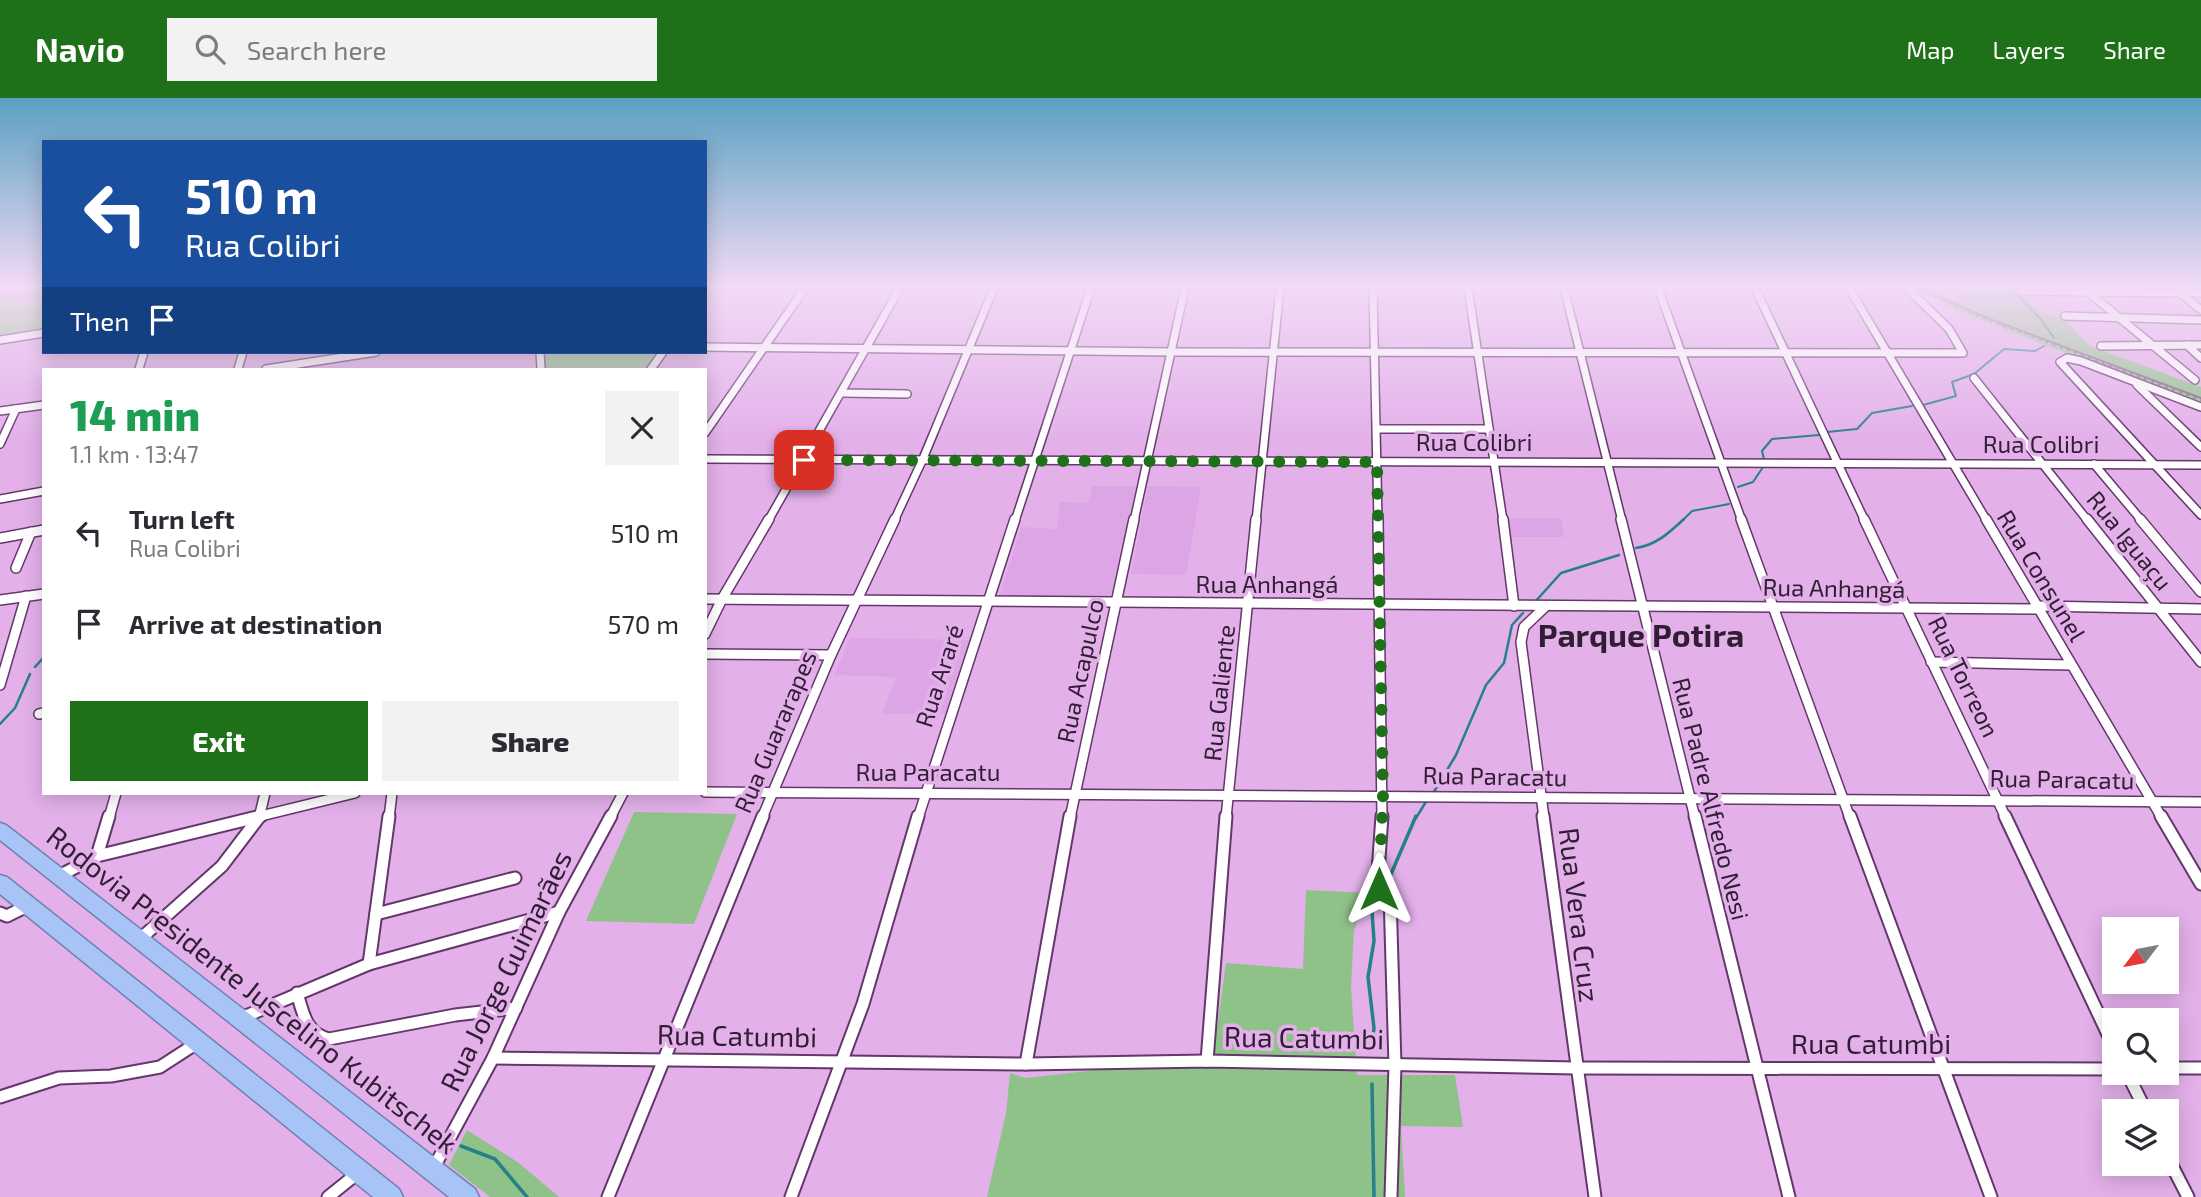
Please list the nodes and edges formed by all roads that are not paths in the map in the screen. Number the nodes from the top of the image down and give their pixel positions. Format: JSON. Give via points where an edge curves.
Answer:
{"nodes":[{"id":1,"x":769,"y":339,"type":"edge"},
{"id":2,"x":872,"y":339,"type":"edge"},
{"id":3,"x":973,"y":339,"type":"edge"},
{"id":4,"x":1073,"y":339,"type":"edge"},
{"id":5,"x":1175,"y":339,"type":"edge"},
{"id":6,"x":1274,"y":339,"type":"edge"},
{"id":7,"x":1375,"y":339,"type":"edge"},
{"id":8,"x":1475,"y":339,"type":"edge"},
{"id":9,"x":1578,"y":339,"type":"edge"},
{"id":10,"x":1677,"y":339,"type":"edge"},
{"id":11,"x":1779,"y":339,"type":"edge"},
{"id":12,"x":1879,"y":339,"type":"edge"},
{"id":13,"x":1957,"y":339,"type":"edge"},
{"id":14,"x":2147,"y":339,"type":"edge"},
{"id":15,"x":2154,"y":345,"type":"junction"},
{"id":16,"x":2187,"y":345,"type":"junction"},
{"id":17,"x":2201,"y":345,"type":"edge"},
{"id":18,"x":2101,"y":346,"type":"dead end"},
{"id":19,"x":707,"y":347,"type":"edge"},
{"id":20,"x":763,"y":348,"type":"junction"},
{"id":21,"x":867,"y":349,"type":"junction"},
{"id":22,"x":1273,"y":350,"type":"junction"},
{"id":23,"x":968,"y":351,"type":"junction"},
{"id":24,"x":1069,"y":351,"type":"junction"},
{"id":25,"x":1375,"y":351,"type":"junction"},
{"id":26,"x":1477,"y":351,"type":"junction"},
{"id":27,"x":1581,"y":351,"type":"junction"},
{"id":28,"x":1172,"y":352,"type":"junction"},
{"id":29,"x":1682,"y":352,"type":"junction"},
{"id":30,"x":1785,"y":353,"type":"junction"},
{"id":31,"x":345,"y":354,"type":"edge"},
{"id":32,"x":1888,"y":354,"type":"junction"},
{"id":33,"x":2201,"y":358,"type":"edge"},
{"id":34,"x":271,"y":368,"type":"edge"},
{"id":35,"x":1974,"y":378,"type":"dead end"},
{"id":36,"x":2195,"y":380,"type":"dead end"},
{"id":37,"x":2134,"y":382,"type":"junction"},
{"id":38,"x":842,"y":393,"type":"junction"},
{"id":39,"x":907,"y":394,"type":"dead end"},
{"id":40,"x":42,"y":405,"type":"edge"},
{"id":41,"x":2201,"y":407,"type":"edge"},
{"id":42,"x":16,"y":409,"type":"junction"},
{"id":43,"x":0,"y":411,"type":"edge"},
{"id":44,"x":1377,"y":429,"type":"junction"},
{"id":45,"x":1489,"y":429,"type":"junction"},
{"id":46,"x":707,"y":430,"type":"edge"},
{"id":47,"x":0,"y":444,"type":"edge"},
{"id":48,"x":2201,"y":447,"type":"edge"},
{"id":49,"x":707,"y":459,"type":"edge"},
{"id":50,"x":804,"y":460,"type":"junction"},
{"id":51,"x":922,"y":461,"type":"junction"},
{"id":52,"x":1034,"y":461,"type":"junction"},
{"id":53,"x":1147,"y":462,"type":"junction"},
{"id":54,"x":1261,"y":462,"type":"junction"},
{"id":55,"x":1377,"y":462,"type":"junction"},
{"id":56,"x":1493,"y":463,"type":"junction"},
{"id":57,"x":1607,"y":463,"type":"junction"},
{"id":58,"x":1723,"y":463,"type":"junction"},
{"id":59,"x":1838,"y":464,"type":"junction"},
{"id":60,"x":1953,"y":464,"type":"junction"},
{"id":61,"x":2094,"y":464,"type":"junction"},
{"id":62,"x":2156,"y":464,"type":"junction"},
{"id":63,"x":2043,"y":465,"type":"junction"},
{"id":64,"x":2201,"y":465,"type":"edge"},
{"id":65,"x":42,"y":491,"type":"edge"},
{"id":66,"x":0,"y":499,"type":"edge"},
{"id":67,"x":2201,"y":515,"type":"edge"},
{"id":68,"x":42,"y":530,"type":"edge"},
{"id":69,"x":31,"y":532,"type":"junction"},
{"id":70,"x":0,"y":538,"type":"edge"},
{"id":71,"x":16,"y":568,"type":"dead end"},
{"id":72,"x":2201,"y":592,"type":"edge"},
{"id":73,"x":42,"y":594,"type":"edge"},
{"id":74,"x":26,"y":596,"type":"junction"},
{"id":75,"x":707,"y":599,"type":"edge"},
{"id":76,"x":722,"y":599,"type":"junction"},
{"id":77,"x":0,"y":600,"type":"edge"},
{"id":78,"x":858,"y":600,"type":"junction"},
{"id":79,"x":986,"y":603,"type":"junction"},
{"id":80,"x":1115,"y":604,"type":"junction"},
{"id":81,"x":1249,"y":605,"type":"junction"},
{"id":82,"x":1380,"y":605,"type":"junction"},
{"id":83,"x":1514,"y":606,"type":"junction"},
{"id":84,"x":1546,"y":606,"type":"junction"},
{"id":85,"x":1641,"y":606,"type":"junction"},
{"id":86,"x":1774,"y":608,"type":"junction"},
{"id":87,"x":2038,"y":608,"type":"junction"},
{"id":88,"x":1905,"y":609,"type":"junction"},
{"id":89,"x":2159,"y":609,"type":"junction"},
{"id":90,"x":2201,"y":609,"type":"edge"},
{"id":91,"x":707,"y":630,"type":"edge"},
{"id":92,"x":707,"y":654,"type":"edge"},
{"id":93,"x":831,"y":655,"type":"junction"},
{"id":94,"x":1931,"y":662,"type":"junction"},
{"id":95,"x":2201,"y":662,"type":"edge"},
{"id":96,"x":2071,"y":665,"type":"junction"},
{"id":97,"x":0,"y":685,"type":"edge"},
{"id":98,"x":707,"y":792,"type":"edge"},
{"id":99,"x":925,"y":793,"type":"junction"},
{"id":100,"x":773,"y":794,"type":"junction"},
{"id":101,"x":115,"y":795,"type":"edge"},
{"id":102,"x":265,"y":795,"type":"edge"},
{"id":103,"x":346,"y":795,"type":"edge"},
{"id":104,"x":392,"y":795,"type":"edge"},
{"id":105,"x":622,"y":795,"type":"edge"},
{"id":106,"x":1074,"y":795,"type":"junction"},
{"id":107,"x":1228,"y":796,"type":"junction"},
{"id":108,"x":1383,"y":797,"type":"junction"},
{"id":109,"x":1542,"y":799,"type":"junction"},
{"id":110,"x":1689,"y":800,"type":"junction"},
{"id":111,"x":1996,"y":800,"type":"junction"},
{"id":112,"x":1844,"y":801,"type":"junction"},
{"id":113,"x":2150,"y":802,"type":"junction"},
{"id":114,"x":2201,"y":803,"type":"edge"},
{"id":115,"x":261,"y":815,"type":"junction"},
{"id":116,"x":0,"y":830,"type":"edge"},
{"id":117,"x":97,"y":856,"type":"junction"},
{"id":118,"x":60,"y":876,"type":"junction"},
{"id":119,"x":515,"y":878,"type":"dead end"},
{"id":120,"x":0,"y":883,"type":"edge"},
{"id":121,"x":2201,"y":884,"type":"edge"},
{"id":122,"x":27,"y":906,"type":"junction"},
{"id":123,"x":559,"y":912,"type":"junction"},
{"id":124,"x":0,"y":913,"type":"edge"},
{"id":125,"x":376,"y":914,"type":"junction"},
{"id":126,"x":139,"y":940,"type":"junction"},
{"id":127,"x":369,"y":964,"type":"junction"},
{"id":128,"x":297,"y":993,"type":"junction"},
{"id":129,"x":516,"y":1008,"type":"junction"},
{"id":130,"x":238,"y":1019,"type":"junction"},
{"id":131,"x":2102,"y":1022,"type":"edge"},
{"id":132,"x":199,"y":1042,"type":"junction"},
{"id":133,"x":493,"y":1058,"type":"junction"},
{"id":134,"x":666,"y":1058,"type":"junction"},
{"id":135,"x":1207,"y":1060,"type":"junction"},
{"id":136,"x":841,"y":1063,"type":"junction"},
{"id":137,"x":1026,"y":1064,"type":"junction"},
{"id":138,"x":1395,"y":1065,"type":"junction"},
{"id":139,"x":1576,"y":1068,"type":"junction"},
{"id":140,"x":1755,"y":1068,"type":"junction"},
{"id":141,"x":2179,"y":1068,"type":"edge"},
{"id":142,"x":2201,"y":1068,"type":"edge"},
{"id":143,"x":1943,"y":1069,"type":"junction"},
{"id":144,"x":2102,"y":1069,"type":"edge"},
{"id":145,"x":0,"y":1097,"type":"edge"},
{"id":146,"x":433,"y":1170,"type":"junction"},
{"id":147,"x":359,"y":1171,"type":"junction"},
{"id":148,"x":2177,"y":1176,"type":"edge"},
{"id":149,"x":328,"y":1197,"type":"edge"},
{"id":150,"x":391,"y":1197,"type":"edge"},
{"id":151,"x":467,"y":1197,"type":"edge"},
{"id":152,"x":608,"y":1197,"type":"edge"},
{"id":153,"x":791,"y":1197,"type":"edge"},
{"id":154,"x":1391,"y":1197,"type":"edge"},
{"id":155,"x":1595,"y":1197,"type":"edge"},
{"id":156,"x":1789,"y":1197,"type":"edge"},
{"id":157,"x":1991,"y":1197,"type":"edge"},
{"id":158,"x":2188,"y":1197,"type":"edge"}],
"edges":[{"from":1,"to":20,"type":"street"},
{"from":2,"to":21,"type":"street"},
{"from":3,"to":23,"type":"street","name":"Rua Guararapes"},
{"from":4,"to":24,"type":"street","name":"Rua Araré"},
{"from":5,"to":28,"type":"street","name":"Rua Acapulco"},
{"from":6,"to":22,"type":"street","name":"Rua Galiente"},
{"from":7,"to":25,"type":"street"},
{"from":8,"to":26,"type":"street"},
{"from":9,"to":27,"type":"street","name":"Rua Padre Alfredo Nesi"},
{"from":10,"to":29,"type":"street"},
{"from":11,"to":30,"type":"street","name":"Rua Torreon"},
{"from":12,"to":32,"type":"street","name":"Rua Consunel"},
{"from":13,"to":32,"type":"street","via":[[1964,351],[1957,355]]},
{"from":14,"to":15,"type":"street"},
{"from":15,"to":16,"type":"street"},
{"from":15,"to":18,"type":"street"},
{"from":15,"to":36,"type":"street"},
{"from":16,"to":17,"type":"street"},
{"from":16,"to":33,"type":"street"},
{"from":19,"to":20,"type":"street"},
{"from":20,"to":21,"type":"street"},
{"from":20,"to":46,"type":"street"},
{"from":21,"to":23,"type":"street"},
{"from":21,"to":38,"type":"street"},
{"from":22,"to":25,"type":"street"},
{"from":22,"to":28,"type":"street"},
{"from":22,"to":54,"type":"street","name":"Rua Galiente"},
{"from":23,"to":24,"type":"street"},
{"from":23,"to":51,"type":"street","name":"Rua Guararapes"},
{"from":24,"to":28,"type":"street"},
{"from":24,"to":52,"type":"street","name":"Rua Araré"},
{"from":25,"to":26,"type":"street"},
{"from":25,"to":44,"type":"street"},
{"from":26,"to":27,"type":"street"},
{"from":26,"to":45,"type":"street"},
{"from":27,"to":29,"type":"street"},
{"from":27,"to":57,"type":"street","name":"Rua Padre Alfredo Nesi"},
{"from":28,"to":53,"type":"street","name":"Rua Acapulco"},
{"from":29,"to":30,"type":"street"},
{"from":29,"to":58,"type":"street"},
{"from":30,"to":32,"type":"street"},
{"from":30,"to":59,"type":"street","name":"Rua Torreon"},
{"from":31,"to":34,"type":"street"},
{"from":32,"to":60,"type":"street","name":"Rua Consunel"},
{"from":35,"to":63,"type":"street","name":"Rua Iguaçu"},
{"from":37,"to":41,"type":"street"},
{"from":37,"to":48,"type":"street"},
{"from":37,"to":62,"type":"street","via":[[2081,361],[2060,362]]},
{"from":38,"to":39,"type":"street"},
{"from":38,"to":50,"type":"street"},
{"from":40,"to":42,"type":"street"},
{"from":42,"to":43,"type":"street"},
{"from":42,"to":47,"type":"street"},
{"from":44,"to":45,"type":"street"},
{"from":44,"to":55,"type":"street"},
{"from":45,"to":56,"type":"street"},
{"from":49,"to":50,"type":"street","name":"Rua Colibri"},
{"from":50,"to":51,"type":"street","name":"Rua Colibri"},
{"from":50,"to":76,"type":"street"},
{"from":51,"to":52,"type":"street","name":"Rua Colibri"},
{"from":51,"to":78,"type":"street","name":"Rua Guararapes"},
{"from":52,"to":53,"type":"street","name":"Rua Colibri"},
{"from":52,"to":79,"type":"street","name":"Rua Araré"},
{"from":53,"to":54,"type":"street","name":"Rua Colibri"},
{"from":53,"to":80,"type":"street","name":"Rua Acapulco"},
{"from":54,"to":55,"type":"street","name":"Rua Colibri"},
{"from":54,"to":81,"type":"street","name":"Rua Galiente"},
{"from":55,"to":56,"type":"street","name":"Rua Colibri"},
{"from":55,"to":82,"type":"street"},
{"from":56,"to":57,"type":"street","name":"Rua Colibri"},
{"from":56,"to":83,"type":"street"},
{"from":57,"to":58,"type":"street","name":"Rua Colibri"},
{"from":57,"to":85,"type":"street","name":"Rua Padre Alfredo Nesi"},
{"from":58,"to":59,"type":"street","name":"Rua Colibri"},
{"from":58,"to":86,"type":"street"},
{"from":59,"to":60,"type":"street","name":"Rua Colibri"},
{"from":59,"to":88,"type":"street","name":"Rua Torreon"},
{"from":60,"to":63,"type":"street","name":"Rua Colibri"},
{"from":60,"to":87,"type":"street","name":"Rua Consunel"},
{"from":61,"to":62,"type":"street","name":"Rua Colibri"},
{"from":61,"to":63,"type":"street","name":"Rua Colibri"},
{"from":61,"to":72,"type":"street"},
{"from":62,"to":64,"type":"street","name":"Rua Colibri"},
{"from":62,"to":67,"type":"street"},
{"from":63,"to":89,"type":"street","name":"Rua Iguaçu"},
{"from":65,"to":66,"type":"street"},
{"from":68,"to":69,"type":"street"},
{"from":69,"to":70,"type":"street"},
{"from":69,"to":71,"type":"street"},
{"from":73,"to":74,"type":"street"},
{"from":74,"to":77,"type":"street"},
{"from":74,"to":97,"type":"street"},
{"from":75,"to":76,"type":"street","name":"Rua Anhangá"},
{"from":76,"to":78,"type":"street","name":"Rua Anhangá"},
{"from":76,"to":91,"type":"street"},
{"from":78,"to":79,"type":"street","name":"Rua Anhangá"},
{"from":78,"to":93,"type":"street","name":"Rua Guararapes"},
{"from":79,"to":80,"type":"street","name":"Rua Anhangá"},
{"from":79,"to":99,"type":"street","name":"Rua Araré"},
{"from":80,"to":81,"type":"street","name":"Rua Anhangá"},
{"from":80,"to":106,"type":"street","name":"Rua Acapulco"},
{"from":81,"to":82,"type":"street","name":"Rua Anhangá"},
{"from":81,"to":107,"type":"street","name":"Rua Galiente"},
{"from":82,"to":83,"type":"street","name":"Rua Anhangá"},
{"from":82,"to":108,"type":"street"},
{"from":83,"to":84,"type":"street","name":"Rua Anhangá"},
{"from":84,"to":85,"type":"street","name":"Rua Anhangá"},
{"from":84,"to":109,"type":"street","name":"Rua Vera Cruz","via":[[1524,627],[1521,642]]},
{"from":85,"to":86,"type":"street","name":"Rua Anhangá"},
{"from":85,"to":110,"type":"street","name":"Rua Padre Alfredo Nesi"},
{"from":86,"to":88,"type":"street","name":"Rua Anhangá"},
{"from":86,"to":112,"type":"street"},
{"from":87,"to":88,"type":"street","name":"Rua Anhangá"},
{"from":87,"to":89,"type":"street","name":"Rua Anhangá"},
{"from":87,"to":96,"type":"street","name":"Rua Consunel"},
{"from":88,"to":94,"type":"street","name":"Rua Torreon"},
{"from":89,"to":90,"type":"street","name":"Rua Anhangá"},
{"from":89,"to":95,"type":"street","name":"Rua Iguaçu"},
{"from":92,"to":93,"type":"street"},
{"from":93,"to":100,"type":"street","name":"Rua Guararapes"},
{"from":94,"to":96,"type":"street"},
{"from":94,"to":111,"type":"street","name":"Rua Torreon"},
{"from":96,"to":113,"type":"street","name":"Rua Consunel"},
{"from":98,"to":100,"type":"street","name":"Rua Paracatu"},
{"from":99,"to":100,"type":"street","name":"Rua Paracatu"},
{"from":99,"to":106,"type":"street","name":"Rua Paracatu"},
{"from":99,"to":136,"type":"street","name":"Rua Araré"},
{"from":100,"to":134,"type":"street","name":"Rua Guararapes"},
{"from":101,"to":117,"type":"street"},
{"from":102,"to":115,"type":"street"},
{"from":103,"to":115,"type":"street"},
{"from":104,"to":125,"type":"street"},
{"from":105,"to":123,"type":"street","name":"Rua Jorge Guimarães"},
{"from":106,"to":107,"type":"street","name":"Rua Paracatu"},
{"from":106,"to":137,"type":"street","name":"Rua Acapulco"},
{"from":107,"to":108,"type":"street","name":"Rua Paracatu"},
{"from":107,"to":135,"type":"street","name":"Rua Galiente"},
{"from":108,"to":109,"type":"street","name":"Rua Paracatu"},
{"from":108,"to":138,"type":"street","via":[[1377,886],[1390,894]]},
{"from":109,"to":110,"type":"street","name":"Rua Paracatu"},
{"from":109,"to":139,"type":"street","name":"Rua Vera Cruz"},
{"from":110,"to":112,"type":"street","name":"Rua Paracatu"},
{"from":110,"to":140,"type":"street","name":"Rua Padre Alfredo Nesi"},
{"from":111,"to":112,"type":"street","name":"Rua Paracatu"},
{"from":111,"to":113,"type":"street","name":"Rua Paracatu"},
{"from":111,"to":131,"type":"street","name":"Rua Torreon"},
{"from":112,"to":143,"type":"street"},
{"from":113,"to":114,"type":"street","name":"Rua Paracatu"},
{"from":113,"to":121,"type":"street","name":"Rua Consunel"},
{"from":115,"to":117,"type":"street"},
{"from":115,"to":126,"type":"street","via":[[207,883]]},
{"from":116,"to":118,"type":"highway","name":"Rodovia Presidente Juscelino Kubitschek"},
{"from":117,"to":118,"type":"street"},
{"from":118,"to":126,"type":"highway","name":"Rodovia Presidente Juscelino Kubitschek"},
{"from":119,"to":125,"type":"street"},
{"from":120,"to":122,"type":"highway"},
{"from":122,"to":124,"type":"street","via":[[7,916]]},
{"from":122,"to":132,"type":"highway"},
{"from":123,"to":127,"type":"street"},
{"from":123,"to":129,"type":"street","name":"Rua Jorge Guimarães"},
{"from":125,"to":127,"type":"street"},
{"from":126,"to":130,"type":"highway","name":"Rodovia Presidente Juscelino Kubitschek"},
{"from":127,"to":128,"type":"street"},
{"from":128,"to":129,"type":"street","via":[[307,1026],[329,1038]]},
{"from":128,"to":130,"type":"street"},
{"from":129,"to":133,"type":"street","name":"Rua Jorge Guimarães"},
{"from":130,"to":146,"type":"highway","name":"Rodovia Presidente Juscelino Kubitschek"},
{"from":132,"to":145,"type":"street","via":[[160,1067],[111,1076],[58,1078]]},
{"from":132,"to":147,"type":"highway"},
{"from":133,"to":134,"type":"street","name":"Rua Catumbi"},
{"from":133,"to":146,"type":"street","name":"Rua Jorge Guimarães"},
{"from":134,"to":136,"type":"street","name":"Rua Catumbi"},
{"from":134,"to":152,"type":"street","name":"Rua Guararapes"},
{"from":135,"to":137,"type":"street","name":"Rua Catumbi"},
{"from":135,"to":138,"type":"street","name":"Rua Catumbi"},
{"from":136,"to":137,"type":"street","name":"Rua Catumbi"},
{"from":136,"to":153,"type":"street","name":"Rua Araré"},
{"from":138,"to":139,"type":"street","name":"Rua Catumbi"},
{"from":138,"to":154,"type":"street"},
{"from":139,"to":140,"type":"street","name":"Rua Catumbi"},
{"from":139,"to":155,"type":"street","name":"Rua Vera Cruz"},
{"from":140,"to":143,"type":"street","name":"Rua Catumbi"},
{"from":140,"to":156,"type":"street","name":"Rua Padre Alfredo Nesi"},
{"from":141,"to":142,"type":"street"},
{"from":143,"to":144,"type":"street","name":"Rua Catumbi"},
{"from":143,"to":157,"type":"street"},
{"from":146,"to":151,"type":"highway","name":"Rodovia Presidente Juscelino Kubitschek"},
{"from":147,"to":149,"type":"street"},
{"from":147,"to":150,"type":"highway"},
{"from":148,"to":158,"type":"street"}]}
